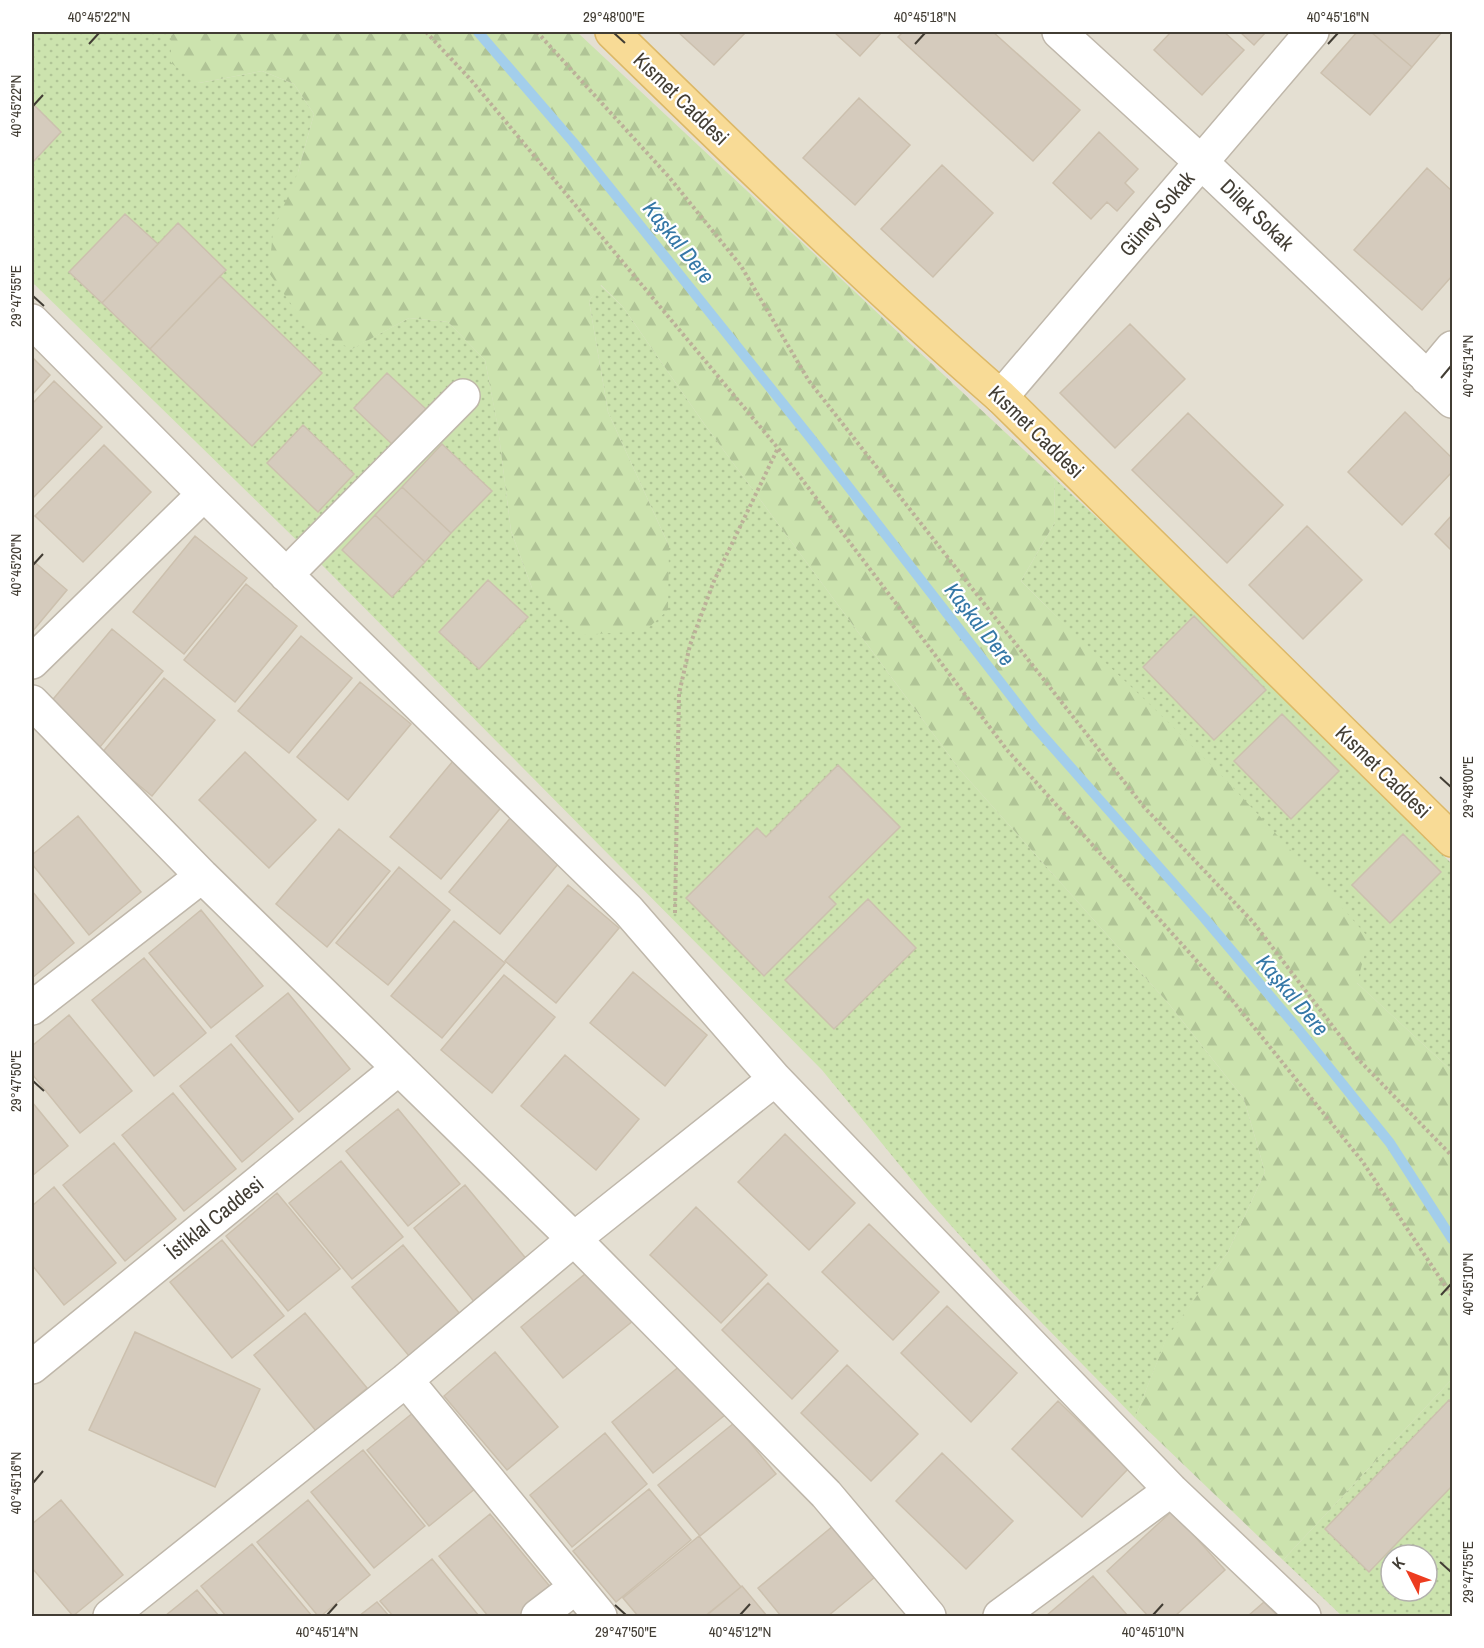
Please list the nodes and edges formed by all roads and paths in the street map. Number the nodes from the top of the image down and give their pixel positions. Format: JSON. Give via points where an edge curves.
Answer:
{"nodes":[{"id":1,"x":426,"y":32,"type":"edge"},
{"id":2,"x":537,"y":32,"type":"edge"},
{"id":3,"x":612,"y":32,"type":"edge"},
{"id":4,"x":1059,"y":32,"type":"edge"},
{"id":5,"x":1312,"y":32,"type":"edge"},
{"id":6,"x":1201,"y":162,"type":"junction"},
{"id":7,"x":32,"y":321,"type":"edge"},
{"id":8,"x":1452,"y":348,"type":"edge"},
{"id":9,"x":1427,"y":378,"type":"junction"},
{"id":10,"x":463,"y":396,"type":"dead end"},
{"id":11,"x":1001,"y":397,"type":"junction"},
{"id":12,"x":1452,"y":401,"type":"edge"},
{"id":13,"x":778,"y":448,"type":"junction"},
{"id":14,"x":204,"y":494,"type":"junction"},
{"id":15,"x":286,"y":575,"type":"junction"},
{"id":16,"x":32,"y":662,"type":"edge"},
{"id":17,"x":32,"y":702,"type":"edge"},
{"id":18,"x":1452,"y":840,"type":"edge"},
{"id":19,"x":202,"y":876,"type":"junction"},
{"id":20,"x":674,"y":963,"type":"junction"},
{"id":21,"x":32,"y":1008,"type":"edge"},
{"id":22,"x":399,"y":1068,"type":"junction"},
{"id":23,"x":775,"y":1079,"type":"junction"},
{"id":24,"x":1452,"y":1156,"type":"edge"},
{"id":25,"x":574,"y":1239,"type":"junction"},
{"id":26,"x":1452,"y":1296,"type":"edge"},
{"id":27,"x":32,"y":1367,"type":"edge"},
{"id":28,"x":406,"y":1380,"type":"junction"},
{"id":29,"x":1171,"y":1490,"type":"junction"},
{"id":30,"x":576,"y":1587,"type":"junction"},
{"id":31,"x":110,"y":1617,"type":"edge"},
{"id":32,"x":538,"y":1617,"type":"edge"},
{"id":33,"x":600,"y":1617,"type":"edge"},
{"id":34,"x":929,"y":1617,"type":"edge"},
{"id":35,"x":1000,"y":1617,"type":"edge"},
{"id":36,"x":1304,"y":1617,"type":"edge"}],
"edges":[{"from":1,"to":13,"type":"path","via":[[471,80]]},
{"from":2,"to":24,"type":"path","via":[[669,177],[741,266],[809,381],[1144,807],[1253,922],[1357,1058]]},
{"from":3,"to":11,"type":"main road","name":"Kısmet Caddesi","via":[[929,334]]},
{"from":4,"to":6,"type":"street","name":"Dilek Sokak"},
{"from":5,"to":6,"type":"street","name":"Güney Sokak"},
{"from":6,"to":9,"type":"street","name":"Dilek Sokak"},
{"from":6,"to":11,"type":"street","name":"Güney Sokak"},
{"from":7,"to":14,"type":"street"},
{"from":8,"to":9,"type":"street"},
{"from":9,"to":12,"type":"street","name":"Dilek Sokak"},
{"from":10,"to":15,"type":"street"},
{"from":11,"to":18,"type":"main road","name":"Kısmet Caddesi"},
{"from":13,"to":20,"type":"path","via":[[714,581],[683,674]]},
{"from":13,"to":26,"type":"path","via":[[1007,750],[1232,1000],[1362,1161]]},
{"from":14,"to":15,"type":"street"},
{"from":14,"to":16,"type":"street"},
{"from":15,"to":20,"type":"street","via":[[628,910]]},
{"from":17,"to":19,"type":"street"},
{"from":19,"to":21,"type":"street"},
{"from":19,"to":22,"type":"street"},
{"from":20,"to":23,"type":"street"},
{"from":22,"to":25,"type":"street"},
{"from":22,"to":27,"type":"street","name":"İstiklal Caddesi"},
{"from":23,"to":25,"type":"street"},
{"from":23,"to":29,"type":"street"},
{"from":25,"to":28,"type":"street"},
{"from":25,"to":34,"type":"street","via":[[826,1494]]},
{"from":28,"to":30,"type":"street"},
{"from":28,"to":31,"type":"street"},
{"from":29,"to":35,"type":"street"},
{"from":29,"to":36,"type":"street"},
{"from":30,"to":32,"type":"street"},
{"from":30,"to":33,"type":"street"}]}
